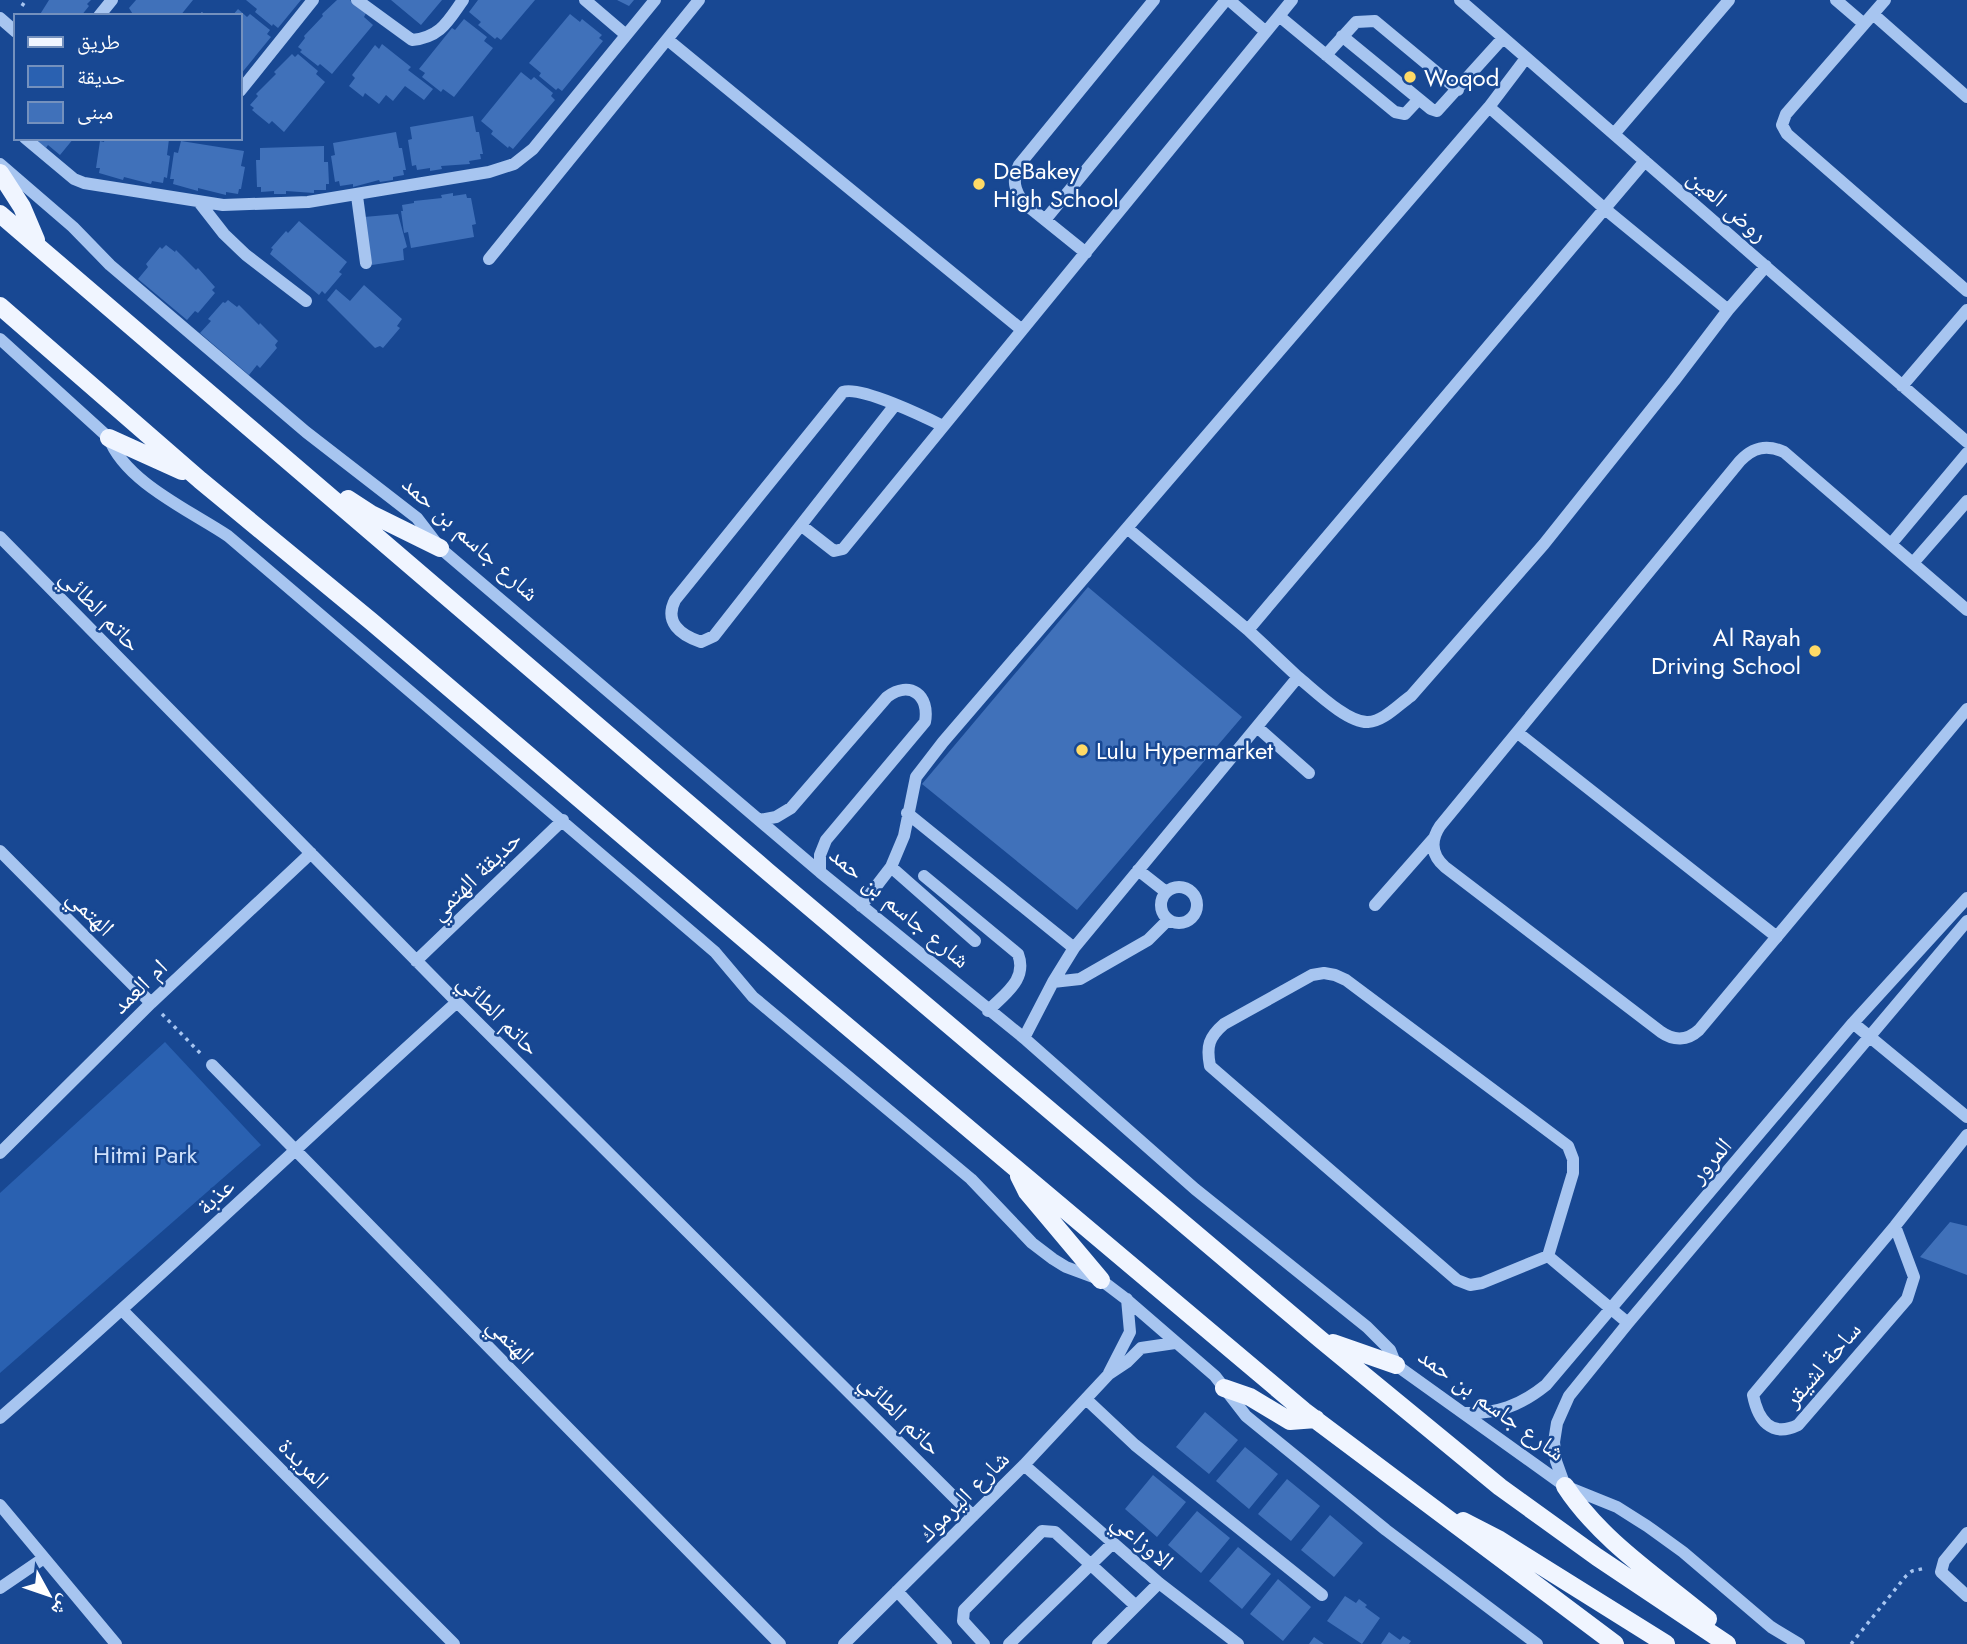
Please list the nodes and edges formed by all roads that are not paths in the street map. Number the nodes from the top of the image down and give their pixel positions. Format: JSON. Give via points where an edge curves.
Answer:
{"nodes":[{"id":1,"x":112,"y":0,"type":"edge"},
{"id":2,"x":313,"y":0,"type":"edge"},
{"id":3,"x":357,"y":0,"type":"edge"},
{"id":4,"x":463,"y":0,"type":"edge"},
{"id":5,"x":585,"y":0,"type":"edge"},
{"id":6,"x":655,"y":0,"type":"edge"},
{"id":7,"x":699,"y":0,"type":"edge"},
{"id":8,"x":1154,"y":0,"type":"edge"},
{"id":9,"x":1228,"y":0,"type":"edge"},
{"id":10,"x":1292,"y":0,"type":"edge"},
{"id":11,"x":1460,"y":0,"type":"edge"},
{"id":12,"x":1729,"y":0,"type":"edge"},
{"id":13,"x":1836,"y":0,"type":"edge"},
{"id":14,"x":1876,"y":9,"type":"edge"},
{"id":15,"x":101,"y":14,"type":"edge"},
{"id":16,"x":1279,"y":16,"type":"junction"},
{"id":17,"x":0,"y":19,"type":"edge"},
{"id":18,"x":14,"y":30,"type":"edge"},
{"id":19,"x":1266,"y":32,"type":"junction"},
{"id":20,"x":626,"y":35,"type":"junction"},
{"id":21,"x":1342,"y":36,"type":"junction"},
{"id":22,"x":1503,"y":38,"type":"junction"},
{"id":23,"x":668,"y":40,"type":"junction"},
{"id":24,"x":1326,"y":55,"type":"junction"},
{"id":25,"x":1526,"y":58,"type":"junction"},
{"id":26,"x":242,"y":89,"type":"edge"},
{"id":27,"x":1458,"y":90,"type":"junction"},
{"id":28,"x":1967,"y":97,"type":"edge"},
{"id":29,"x":1419,"y":99,"type":"junction"},
{"id":30,"x":1489,"y":107,"type":"junction"},
{"id":31,"x":1614,"y":134,"type":"junction"},
{"id":32,"x":27,"y":140,"type":"edge"},
{"id":33,"x":1645,"y":161,"type":"junction"},
{"id":34,"x":0,"y":164,"type":"edge"},
{"id":35,"x":0,"y":173,"type":"edge"},
{"id":36,"x":357,"y":196,"type":"junction"},
{"id":37,"x":199,"y":202,"type":"junction"},
{"id":38,"x":1605,"y":209,"type":"junction"},
{"id":39,"x":0,"y":214,"type":"edge"},
{"id":40,"x":1045,"y":220,"type":"junction"},
{"id":41,"x":37,"y":244,"type":"junction"},
{"id":42,"x":1086,"y":253,"type":"junction"},
{"id":43,"x":489,"y":259,"type":"dead end"},
{"id":44,"x":366,"y":263,"type":"dead end"},
{"id":45,"x":1766,"y":266,"type":"junction"},
{"id":46,"x":1967,"y":291,"type":"edge"},
{"id":47,"x":306,"y":301,"type":"dead end"},
{"id":48,"x":0,"y":306,"type":"edge"},
{"id":49,"x":1728,"y":310,"type":"junction"},
{"id":50,"x":1967,"y":310,"type":"edge"},
{"id":51,"x":1022,"y":330,"type":"junction"},
{"id":52,"x":0,"y":339,"type":"edge"},
{"id":53,"x":1902,"y":386,"type":"junction"},
{"id":54,"x":895,"y":405,"type":"junction"},
{"id":55,"x":943,"y":426,"type":"junction"},
{"id":56,"x":108,"y":438,"type":"junction"},
{"id":57,"x":1967,"y":442,"type":"edge"},
{"id":58,"x":1967,"y":453,"type":"edge"},
{"id":59,"x":301,"y":470,"type":"junction"},
{"id":60,"x":200,"y":480,"type":"junction"},
{"id":61,"x":1967,"y":501,"type":"edge"},
{"id":62,"x":802,"y":526,"type":"junction"},
{"id":63,"x":1127,"y":528,"type":"junction"},
{"id":64,"x":0,"y":537,"type":"edge"},
{"id":65,"x":1891,"y":544,"type":"junction"},
{"id":66,"x":440,"y":548,"type":"junction"},
{"id":67,"x":1913,"y":563,"type":"junction"},
{"id":68,"x":1967,"y":610,"type":"edge"},
{"id":69,"x":1248,"y":630,"type":"junction"},
{"id":70,"x":1297,"y":677,"type":"junction"},
{"id":71,"x":1967,"y":709,"type":"edge"},
{"id":72,"x":1257,"y":727,"type":"junction"},
{"id":73,"x":1518,"y":733,"type":"junction"},
{"id":74,"x":1309,"y":773,"type":"dead end"},
{"id":75,"x":907,"y":814,"type":"junction"},
{"id":76,"x":563,"y":820,"type":"junction"},
{"id":77,"x":759,"y":820,"type":"junction"},
{"id":78,"x":1434,"y":838,"type":"junction"},
{"id":79,"x":0,"y":851,"type":"edge"},
{"id":80,"x":311,"y":853,"type":"junction"},
{"id":81,"x":891,"y":867,"type":"junction"},
{"id":82,"x":1138,"y":870,"type":"junction"},
{"id":83,"x":820,"y":872,"type":"junction"},
{"id":84,"x":924,"y":876,"type":"dead end"},
{"id":85,"x":1166,"y":892,"type":"junction"},
{"id":86,"x":1967,"y":898,"type":"edge"},
{"id":87,"x":1375,"y":905,"type":"dead end"},
{"id":88,"x":861,"y":906,"type":"junction"},
{"id":89,"x":1168,"y":920,"type":"junction"},
{"id":90,"x":1967,"y":921,"type":"edge"},
{"id":91,"x":1777,"y":937,"type":"junction"},
{"id":92,"x":975,"y":941,"type":"dead end"},
{"id":93,"x":1074,"y":948,"type":"junction"},
{"id":94,"x":416,"y":961,"type":"junction"},
{"id":95,"x":1053,"y":982,"type":"junction"},
{"id":96,"x":457,"y":1002,"type":"junction"},
{"id":97,"x":151,"y":1003,"type":"junction"},
{"id":98,"x":988,"y":1010,"type":"junction"},
{"id":99,"x":1853,"y":1023,"type":"junction"},
{"id":100,"x":1870,"y":1037,"type":"junction"},
{"id":101,"x":1024,"y":1038,"type":"junction"},
{"id":102,"x":212,"y":1065,"type":"road end"},
{"id":103,"x":1967,"y":1117,"type":"edge"},
{"id":104,"x":1967,"y":1135,"type":"edge"},
{"id":105,"x":295,"y":1149,"type":"junction"},
{"id":106,"x":1745,"y":1151,"type":"junction"},
{"id":107,"x":0,"y":1153,"type":"edge"},
{"id":108,"x":1762,"y":1164,"type":"junction"},
{"id":109,"x":1017,"y":1169,"type":"junction"},
{"id":110,"x":1895,"y":1226,"type":"junction"},
{"id":111,"x":1548,"y":1256,"type":"junction"},
{"id":112,"x":1101,"y":1280,"type":"junction"},
{"id":113,"x":1126,"y":1299,"type":"junction"},
{"id":114,"x":1610,"y":1308,"type":"junction"},
{"id":115,"x":123,"y":1311,"type":"junction"},
{"id":116,"x":1628,"y":1323,"type":"junction"},
{"id":117,"x":1320,"y":1339,"type":"junction"},
{"id":118,"x":1175,"y":1343,"type":"junction"},
{"id":119,"x":1396,"y":1365,"type":"junction"},
{"id":120,"x":1109,"y":1374,"type":"junction"},
{"id":121,"x":1224,"y":1388,"type":"junction"},
{"id":122,"x":1086,"y":1399,"type":"junction"},
{"id":123,"x":1464,"y":1413,"type":"junction"},
{"id":124,"x":0,"y":1418,"type":"edge"},
{"id":125,"x":1316,"y":1419,"type":"junction"},
{"id":126,"x":1024,"y":1465,"type":"junction"},
{"id":127,"x":1565,"y":1486,"type":"junction"},
{"id":128,"x":1422,"y":1500,"type":"junction"},
{"id":129,"x":0,"y":1505,"type":"edge"},
{"id":130,"x":973,"y":1516,"type":"junction"},
{"id":131,"x":1967,"y":1534,"type":"edge"},
{"id":132,"x":1113,"y":1543,"type":"junction"},
{"id":133,"x":44,"y":1558,"type":"junction"},
{"id":134,"x":1091,"y":1564,"type":"junction"},
{"id":135,"x":1159,"y":1583,"type":"junction"},
{"id":136,"x":0,"y":1588,"type":"edge"},
{"id":137,"x":897,"y":1591,"type":"junction"},
{"id":138,"x":1322,"y":1595,"type":"dead end"},
{"id":139,"x":1967,"y":1597,"type":"edge"},
{"id":140,"x":1136,"y":1606,"type":"junction"},
{"id":141,"x":848,"y":1642,"type":"edge"},
{"id":142,"x":116,"y":1644,"type":"edge"},
{"id":143,"x":454,"y":1644,"type":"edge"},
{"id":144,"x":780,"y":1644,"type":"edge"},
{"id":145,"x":946,"y":1644,"type":"edge"},
{"id":146,"x":984,"y":1644,"type":"edge"},
{"id":147,"x":1010,"y":1644,"type":"edge"},
{"id":148,"x":1098,"y":1644,"type":"edge"},
{"id":149,"x":1238,"y":1644,"type":"edge"},
{"id":150,"x":1537,"y":1644,"type":"edge"},
{"id":151,"x":1615,"y":1644,"type":"edge"},
{"id":152,"x":1666,"y":1644,"type":"edge"},
{"id":153,"x":1727,"y":1644,"type":"edge"},
{"id":154,"x":1799,"y":1644,"type":"edge"}],
"edges":[{"from":1,"to":15,"type":"street"},
{"from":2,"to":26,"type":"street"},
{"from":3,"to":4,"type":"street","via":[[412,40],[433,36]]},
{"from":5,"to":20,"type":"street"},
{"from":6,"to":20,"type":"street"},
{"from":7,"to":23,"type":"street"},
{"from":8,"to":40,"type":"street","via":[[1019,165],[1014,185],[1017,194]]},
{"from":9,"to":19,"type":"street"},
{"from":9,"to":40,"type":"street"},
{"from":10,"to":16,"type":"street"},
{"from":11,"to":22,"type":"street","name":"روض العين"},
{"from":12,"to":31,"type":"street"},
{"from":13,"to":14,"type":"street"},
{"from":14,"to":28,"type":"street"},
{"from":14,"to":46,"type":"street","via":[[1786,114],[1782,125]]},
{"from":16,"to":19,"type":"street"},
{"from":16,"to":24,"type":"street"},
{"from":17,"to":18,"type":"street"},
{"from":19,"to":42,"type":"street"},
{"from":20,"to":36,"type":"street","via":[[533,149],[514,164],[489,173]]},
{"from":21,"to":24,"type":"street"},
{"from":21,"to":27,"type":"street","via":[[1356,22],[1375,21]]},
{"from":21,"to":29,"type":"street"},
{"from":22,"to":25,"type":"street","name":"روض العين"},
{"from":22,"to":27,"type":"street"},
{"from":23,"to":43,"type":"street"},
{"from":23,"to":51,"type":"street"},
{"from":24,"to":29,"type":"street","via":[[1398,114],[1405,114]]},
{"from":25,"to":30,"type":"street"},
{"from":25,"to":31,"type":"street","name":"روض العين"},
{"from":27,"to":29,"type":"street","via":[[1437,111]]},
{"from":30,"to":38,"type":"street"},
{"from":30,"to":63,"type":"street"},
{"from":31,"to":33,"type":"street","name":"روض العين"},
{"from":32,"to":37,"type":"street","via":[[84,183]]},
{"from":33,"to":38,"type":"street"},
{"from":33,"to":45,"type":"street","name":"روض العين"},
{"from":34,"to":66,"type":"street","name":"شارع جاسم بن حمد","via":[[296,424],[417,518]]},
{"from":35,"to":41,"type":"main road","via":[[22,207]]},
{"from":36,"to":37,"type":"street","via":[[309,202]]},
{"from":36,"to":44,"type":"street"},
{"from":37,"to":47,"type":"street","via":[[246,255]]},
{"from":38,"to":49,"type":"street"},
{"from":38,"to":69,"type":"street"},
{"from":39,"to":41,"type":"main road"},
{"from":40,"to":42,"type":"street"},
{"from":41,"to":59,"type":"main road"},
{"from":42,"to":51,"type":"street"},
{"from":45,"to":49,"type":"street"},
{"from":45,"to":53,"type":"street","name":"روض العين"},
{"from":48,"to":60,"type":"main road"},
{"from":49,"to":70,"type":"street","via":[[1544,544],[1388,715],[1368,722],[1350,718]]},
{"from":50,"to":53,"type":"street"},
{"from":51,"to":55,"type":"street"},
{"from":52,"to":56,"type":"street"},
{"from":53,"to":57,"type":"street","name":"روض العين"},
{"from":54,"to":55,"type":"street"},
{"from":54,"to":62,"type":"street"},
{"from":54,"to":62,"type":"street","via":[[852,390],[840,395],[675,600],[672,622],[692,639],[701,642],[714,636]]},
{"from":55,"to":62,"type":"street","via":[[843,549],[834,551]]},
{"from":56,"to":60,"type":"main road"},
{"from":56,"to":76,"type":"street","via":[[136,473],[175,504],[228,536]]},
{"from":58,"to":65,"type":"street"},
{"from":59,"to":66,"type":"main road","via":[[371,514]]},
{"from":59,"to":117,"type":"main road"},
{"from":60,"to":109,"type":"main road"},
{"from":61,"to":67,"type":"street"},
{"from":63,"to":69,"type":"street"},
{"from":63,"to":75,"type":"street","via":[[943,741],[916,778]]},
{"from":64,"to":80,"type":"street","name":"حاتم الطائي"},
{"from":65,"to":67,"type":"street"},
{"from":65,"to":73,"type":"street","via":[[1784,452],[1769,447],[1753,450]]},
{"from":66,"to":77,"type":"street","name":"شارع جاسم بن حمد"},
{"from":67,"to":68,"type":"street"},
{"from":69,"to":70,"type":"street"},
{"from":70,"to":72,"type":"street"},
{"from":71,"to":91,"type":"street"},
{"from":72,"to":74,"type":"street"},
{"from":72,"to":82,"type":"street"},
{"from":73,"to":78,"type":"street"},
{"from":73,"to":91,"type":"street"},
{"from":75,"to":81,"type":"street"},
{"from":75,"to":93,"type":"street"},
{"from":76,"to":94,"type":"street","name":"حديقة الهتمي"},
{"from":76,"to":112,"type":"street","via":[[715,952],[753,997],[971,1179],[1027,1238],[1066,1266]]},
{"from":77,"to":83,"type":"street","name":"شارع جاسم بن حمد"},
{"from":77,"to":83,"type":"street","via":[[791,808],[887,697],[898,689],[911,690],[922,698],[928,708],[925,722],[827,840],[820,855]]},
{"from":78,"to":87,"type":"street"},
{"from":78,"to":91,"type":"street","via":[[1440,863],[1673,1038],[1687,1038],[1699,1030]]},
{"from":79,"to":97,"type":"street","name":"الهتمي"},
{"from":80,"to":94,"type":"street","name":"حاتم الطائي"},
{"from":80,"to":97,"type":"street","name":"ام العمد"},
{"from":81,"to":88,"type":"street"},
{"from":81,"to":92,"type":"street"},
{"from":82,"to":85,"type":"street"},
{"from":82,"to":93,"type":"street"},
{"from":83,"to":88,"type":"street","name":"شارع جاسم بن حمد"},
{"from":84,"to":98,"type":"street","via":[[1018,954],[1021,976]]},
{"from":85,"to":89,"type":"street","via":[[1161,909]]},
{"from":85,"to":89,"type":"street","via":[[1183,887],[1193,893],[1197,904],[1190,919]]},
{"from":86,"to":99,"type":"street","name":"المرور"},
{"from":88,"to":98,"type":"street","name":"شارع جاسم بن حمد"},
{"from":89,"to":95,"type":"street","via":[[1148,940],[1080,979]]},
{"from":90,"to":100,"type":"street","name":"المرور"},
{"from":93,"to":95,"type":"street"},
{"from":94,"to":96,"type":"street","name":"حاتم الطائي"},
{"from":95,"to":101,"type":"street"},
{"from":96,"to":105,"type":"street","name":"عذبة"},
{"from":96,"to":130,"type":"street","name":"حاتم الطائي"},
{"from":97,"to":107,"type":"street","name":"ام العمد"},
{"from":98,"to":101,"type":"street","name":"شارع جاسم بن حمد"},
{"from":99,"to":100,"type":"street"},
{"from":99,"to":106,"type":"street","name":"المرور"},
{"from":100,"to":103,"type":"street"},
{"from":100,"to":108,"type":"street","name":"المرور"},
{"from":101,"to":119,"type":"street","name":"شارع جاسم بن حمد","via":[[1195,1188],[1367,1327],[1390,1350]]},
{"from":102,"to":105,"type":"street","name":"الهتمي"},
{"from":104,"to":110,"type":"street","name":"ساحة لشيقر"},
{"from":105,"to":115,"type":"street","name":"عذبة"},
{"from":105,"to":144,"type":"street","name":"الهتمي"},
{"from":106,"to":108,"type":"street"},
{"from":106,"to":114,"type":"street","name":"المرور"},
{"from":108,"to":116,"type":"street","name":"المرور"},
{"from":109,"to":112,"type":"main road","via":[[1027,1192]]},
{"from":109,"to":125,"type":"main road"},
{"from":110,"to":110,"type":"street","name":"ساحة لشيقر","via":[[1753,1395],[1756,1410],[1776,1430],[1798,1424],[1907,1299],[1913,1277]]},
{"from":111,"to":111,"type":"street","via":[[1482,1283],[1457,1280],[1221,1078],[1210,1066],[1206,1050],[1212,1035],[1312,975],[1346,980],[1568,1146],[1573,1173]]},
{"from":111,"to":114,"type":"street"},
{"from":112,"to":113,"type":"street"},
{"from":113,"to":118,"type":"street"},
{"from":113,"to":120,"type":"street","via":[[1130,1332]]},
{"from":114,"to":116,"type":"street"},
{"from":114,"to":123,"type":"street","name":"المرور","via":[[1530,1398],[1495,1412]]},
{"from":115,"to":124,"type":"street","name":"عذبة"},
{"from":115,"to":143,"type":"street","name":"المريدة"},
{"from":116,"to":127,"type":"street","name":"المرور","via":[[1560,1412],[1554,1452]]},
{"from":117,"to":119,"type":"main road"},
{"from":117,"to":153,"type":"main road","via":[[1500,1486]]},
{"from":118,"to":120,"type":"street","via":[[1141,1348]]},
{"from":118,"to":121,"type":"street"},
{"from":119,"to":123,"type":"street","name":"شارع جاسم بن حمد"},
{"from":120,"to":122,"type":"street","name":"شارع اليرموك"},
{"from":121,"to":125,"type":"main road","via":[[1250,1397],[1290,1421]]},
{"from":121,"to":150,"type":"street","via":[[1246,1416]]},
{"from":122,"to":126,"type":"street","name":"شارع اليرموك"},
{"from":122,"to":138,"type":"street","via":[[1135,1445]]},
{"from":123,"to":127,"type":"street","name":"شارع جاسم بن حمد"},
{"from":125,"to":128,"type":"main road"},
{"from":126,"to":130,"type":"street","name":"شارع اليرموك"},
{"from":126,"to":132,"type":"street","name":"الاوزاعي"},
{"from":127,"to":153,"type":"main road","via":[[1579,1508],[1708,1619]]},
{"from":127,"to":154,"type":"street","name":"شارع جاسم بن حمد","via":[[1617,1507],[1647,1526],[1771,1627]]},
{"from":128,"to":151,"type":"main road"},
{"from":128,"to":152,"type":"main road","via":[[1498,1539]]},
{"from":129,"to":133,"type":"street"},
{"from":130,"to":137,"type":"street","name":"شارع اليرموك"},
{"from":131,"to":139,"type":"street","via":[[1941,1567],[1944,1578]]},
{"from":132,"to":134,"type":"street"},
{"from":132,"to":135,"type":"street","name":"الاوزاعي"},
{"from":133,"to":136,"type":"street"},
{"from":133,"to":142,"type":"street"},
{"from":134,"to":140,"type":"street"},
{"from":134,"to":146,"type":"street","via":[[1055,1532],[1037,1535],[964,1610],[963,1621]]},
{"from":134,"to":147,"type":"street"},
{"from":135,"to":140,"type":"street"},
{"from":135,"to":149,"type":"street","name":"الاوزاعي"},
{"from":137,"to":141,"type":"street","name":"شارع اليرموك"},
{"from":137,"to":145,"type":"street"},
{"from":140,"to":148,"type":"street"}]}
